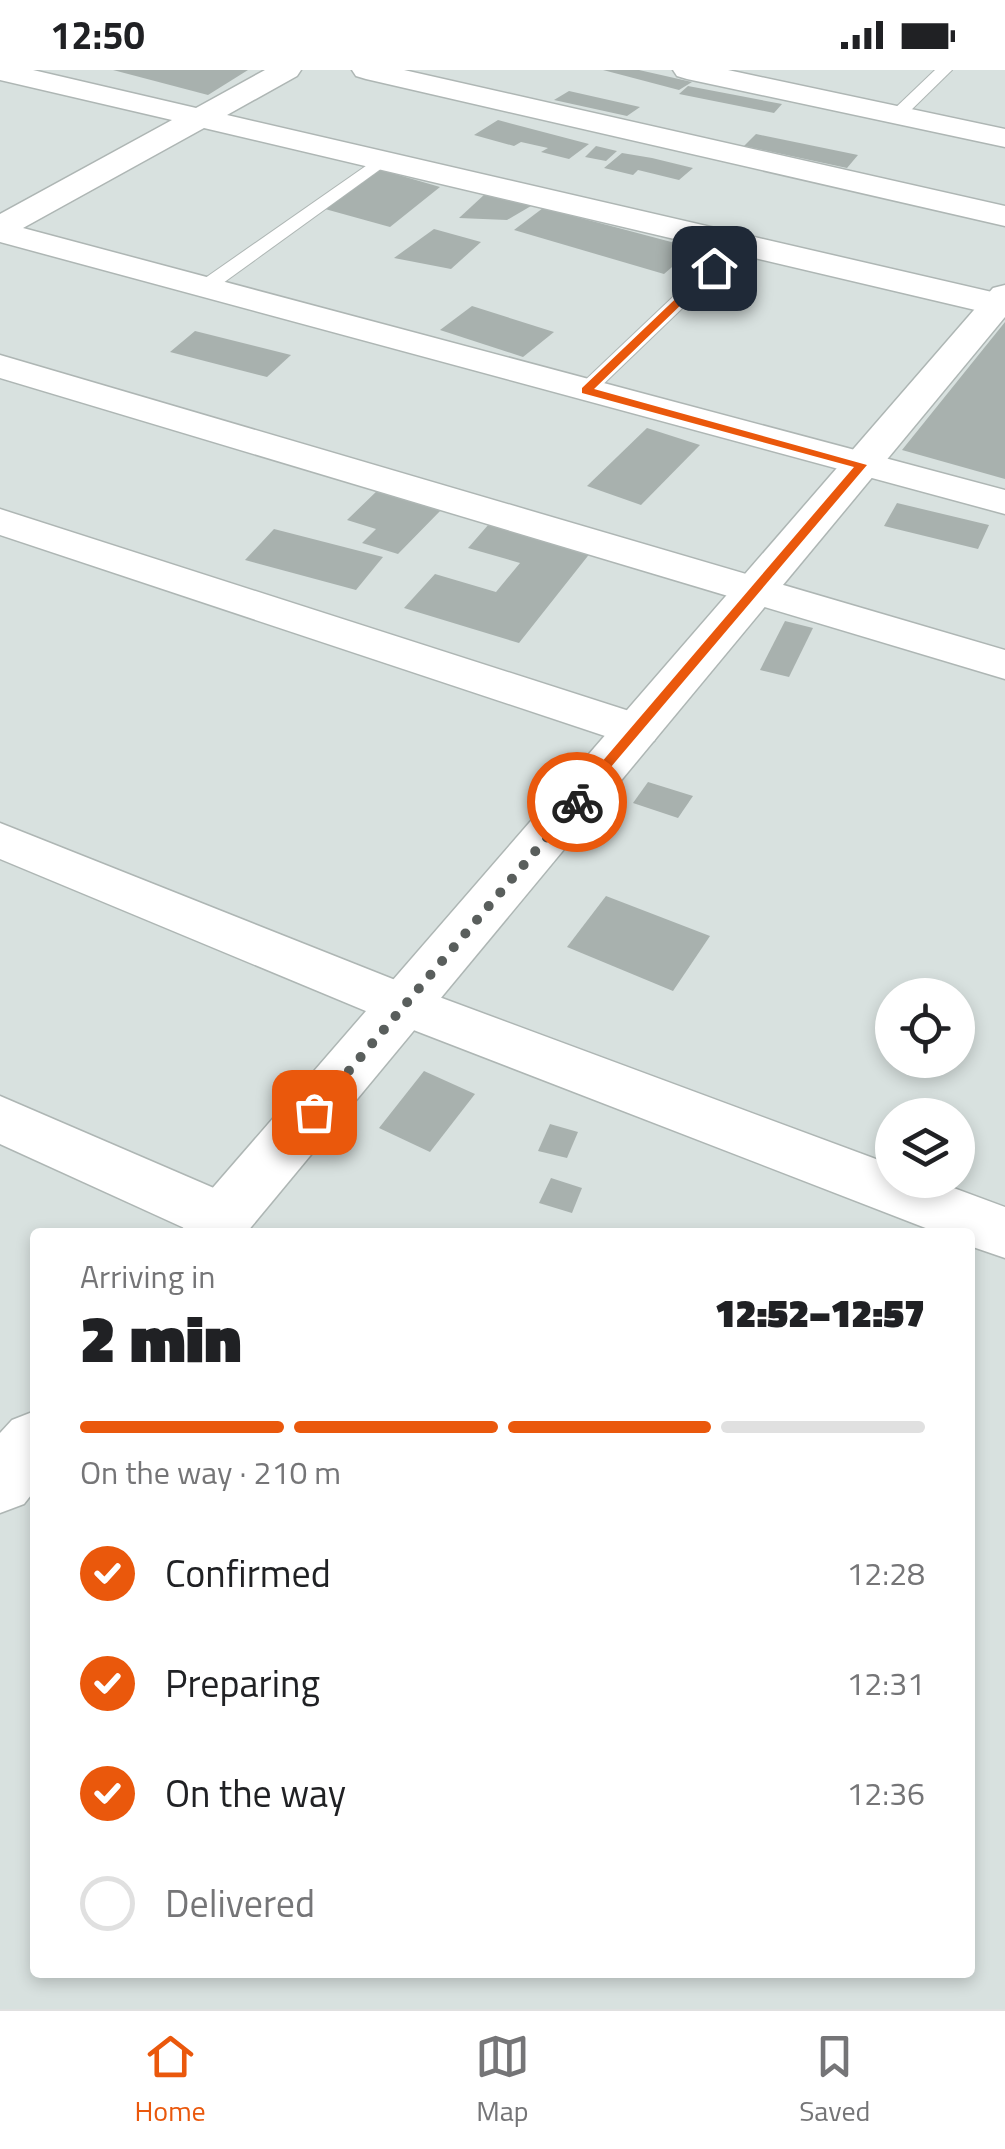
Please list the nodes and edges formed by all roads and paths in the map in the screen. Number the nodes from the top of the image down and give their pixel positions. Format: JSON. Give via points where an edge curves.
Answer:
{"nodes":[{"id":1,"x":288,"y":70,"type":"edge"},
{"id":2,"x":366,"y":70,"type":"edge"},
{"id":3,"x":686,"y":70,"type":"edge"},
{"id":4,"x":944,"y":70,"type":"edge"},
{"id":5,"x":0,"y":71,"type":"edge"},
{"id":6,"x":897,"y":115,"type":"junction"},
{"id":7,"x":202,"y":116,"type":"junction"},
{"id":8,"x":1005,"y":138,"type":"edge"},
{"id":9,"x":383,"y":159,"type":"junction"},
{"id":10,"x":1005,"y":216,"type":"edge"},
{"id":11,"x":0,"y":230,"type":"edge"},
{"id":12,"x":740,"y":243,"type":"junction"},
{"id":13,"x":205,"y":287,"type":"junction"},
{"id":14,"x":1003,"y":302,"type":"edge"},
{"id":15,"x":0,"y":366,"type":"edge"},
{"id":16,"x":586,"y":390,"type":"junction"},
{"id":17,"x":861,"y":465,"type":"junction"},
{"id":18,"x":1005,"y":502,"type":"edge"},
{"id":19,"x":0,"y":521,"type":"edge"},
{"id":20,"x":756,"y":590,"type":"junction"},
{"id":21,"x":1005,"y":666,"type":"edge"},
{"id":22,"x":638,"y":730,"type":"junction"},
{"id":23,"x":0,"y":840,"type":"edge"},
{"id":24,"x":404,"y":1005,"type":"junction"},
{"id":25,"x":0,"y":1120,"type":"edge"},
{"id":26,"x":217,"y":1226,"type":"edge"},
{"id":27,"x":1005,"y":1233,"type":"edge"},
{"id":28,"x":30,"y":1447,"type":"edge"},
{"id":29,"x":0,"y":1482,"type":"edge"}],
"edges":[{"from":1,"to":7,"type":"street"},
{"from":2,"to":10,"type":"street"},
{"from":3,"to":6,"type":"street"},
{"from":4,"to":6,"type":"lane"},
{"from":5,"to":7,"type":"street"},
{"from":6,"to":8,"type":"street"},
{"from":7,"to":9,"type":"street"},
{"from":7,"to":11,"type":"street"},
{"from":9,"to":12,"type":"street"},
{"from":9,"to":13,"type":"lane"},
{"from":11,"to":13,"type":"street"},
{"from":12,"to":14,"type":"street"},
{"from":12,"to":16,"type":"lane"},
{"from":13,"to":16,"type":"street"},
{"from":14,"to":17,"type":"street"},
{"from":15,"to":20,"type":"street"},
{"from":16,"to":17,"type":"street"},
{"from":17,"to":18,"type":"street"},
{"from":17,"to":20,"type":"street"},
{"from":19,"to":22,"type":"street"},
{"from":20,"to":21,"type":"street"},
{"from":20,"to":22,"type":"street"},
{"from":22,"to":24,"type":"street"},
{"from":23,"to":24,"type":"street"},
{"from":24,"to":26,"type":"street"},
{"from":24,"to":27,"type":"street"},
{"from":25,"to":26,"type":"street"},
{"from":28,"to":29,"type":"street"}]}
